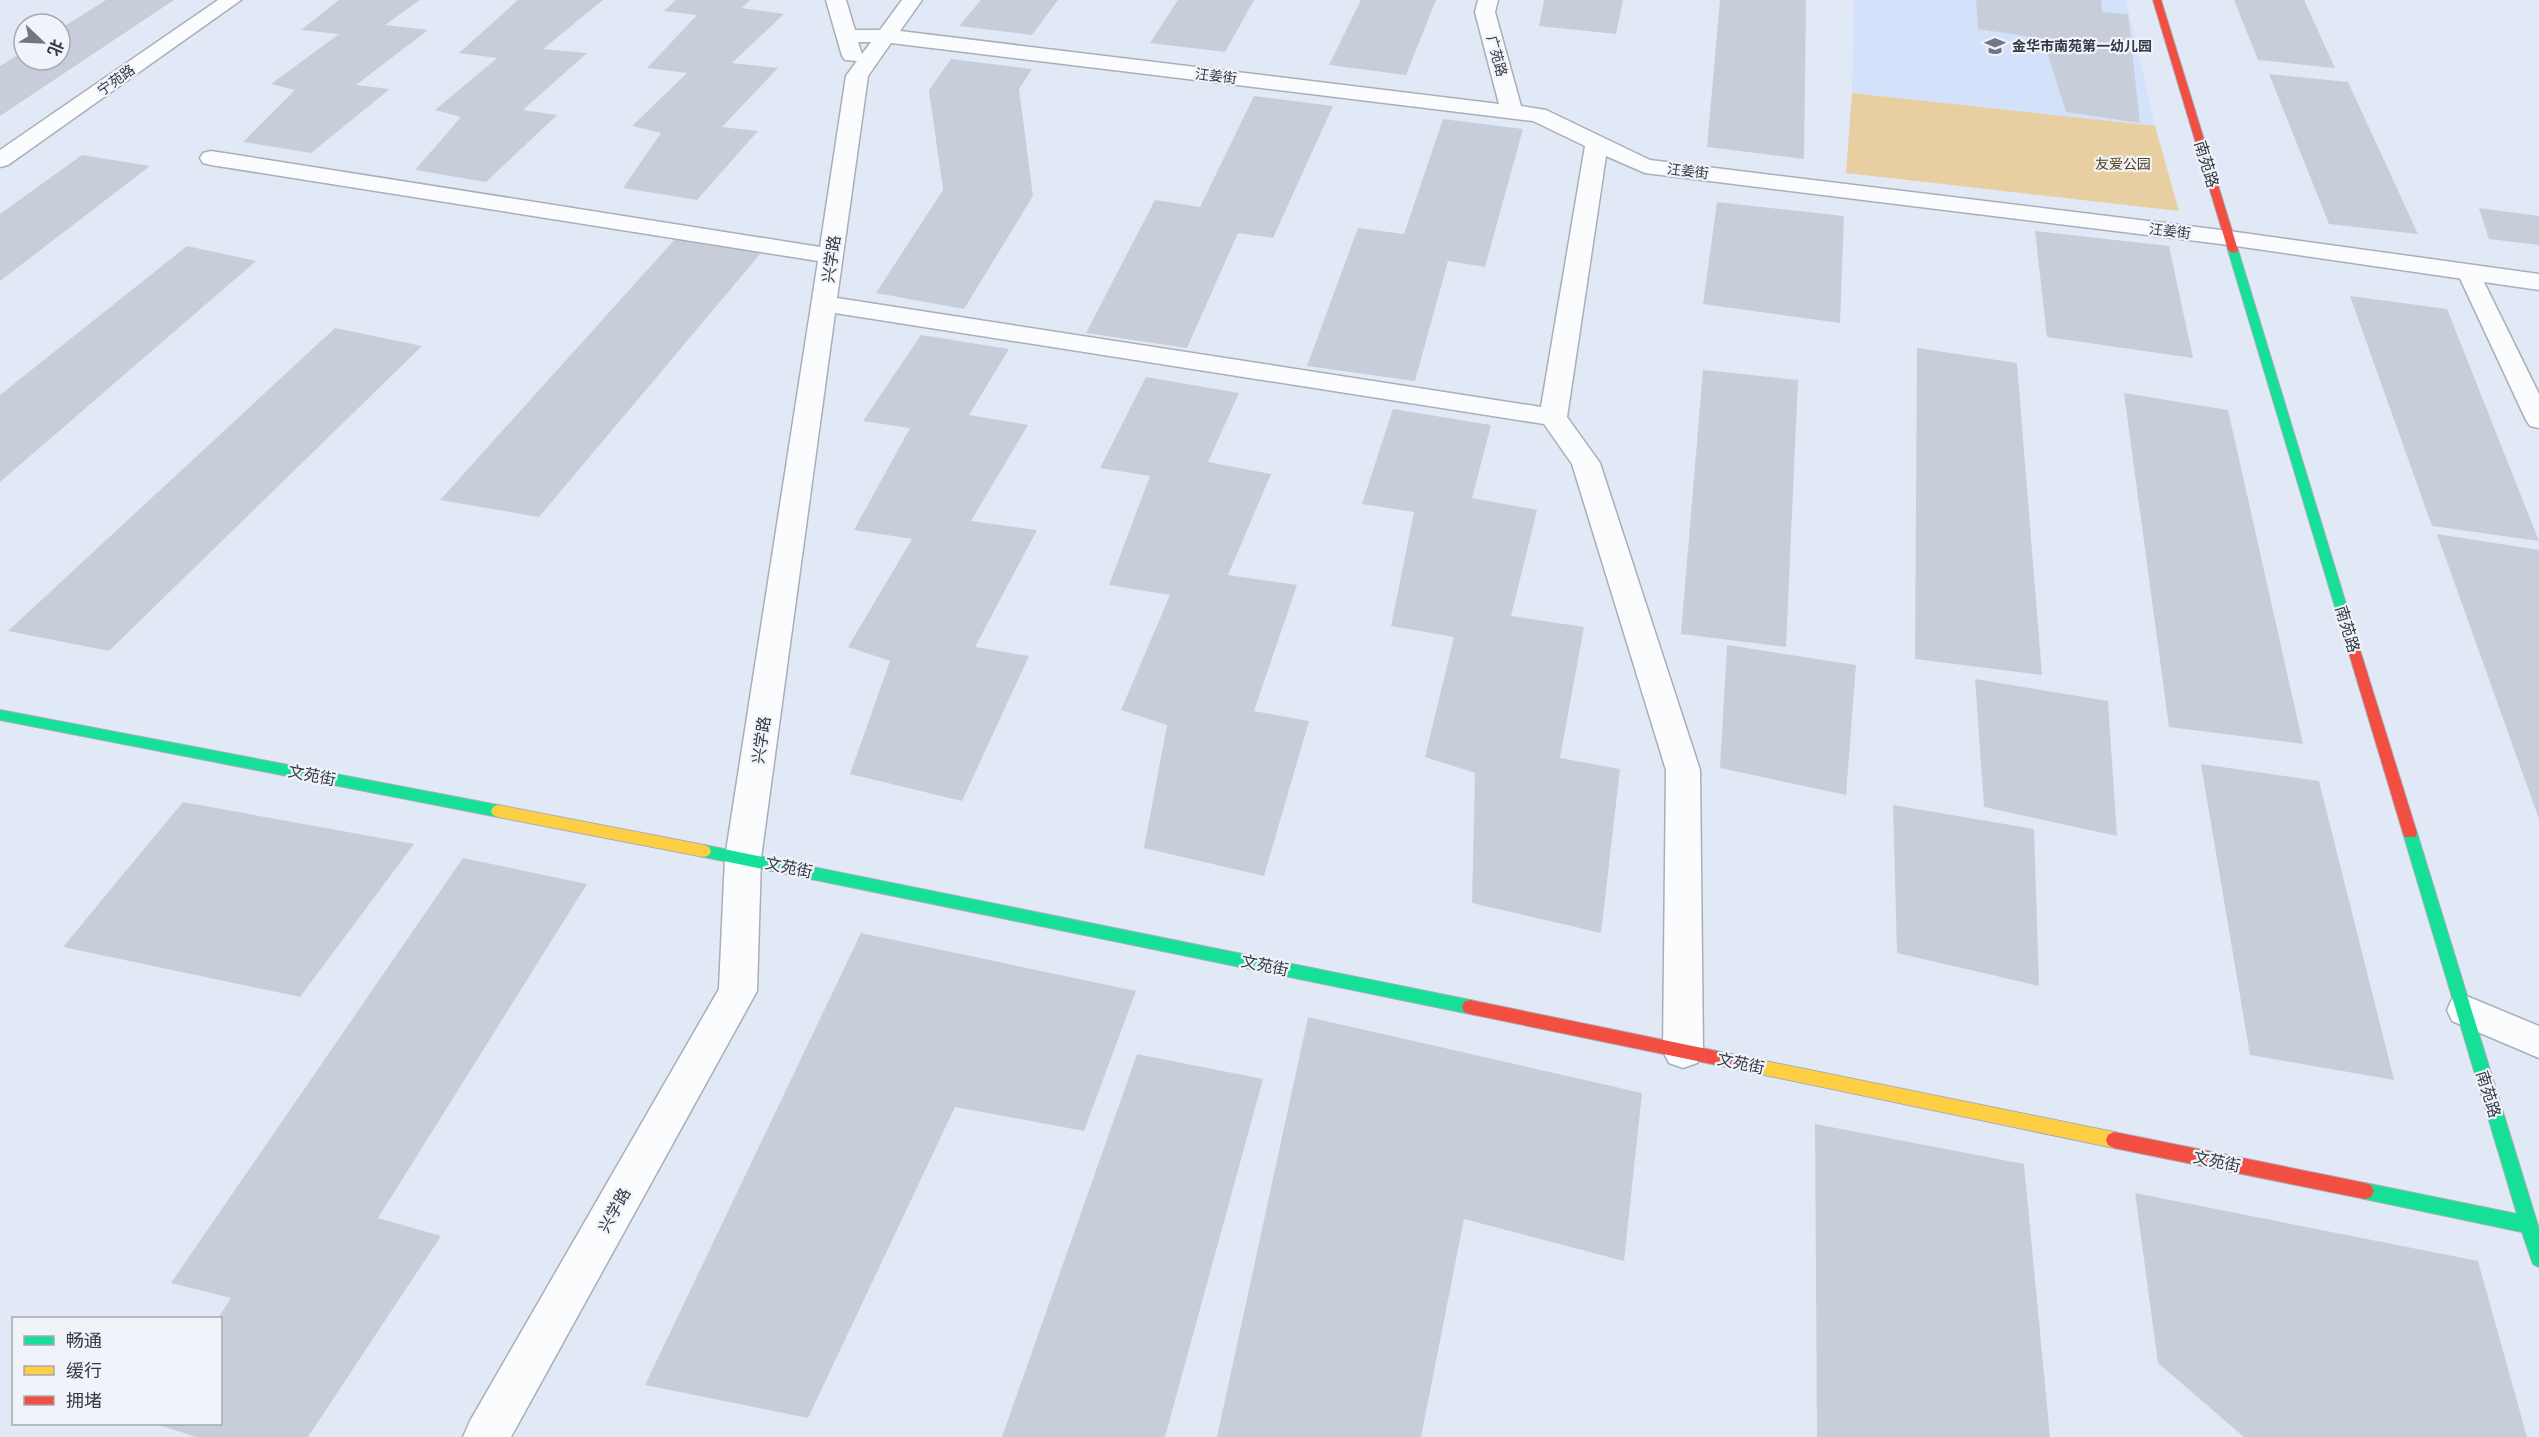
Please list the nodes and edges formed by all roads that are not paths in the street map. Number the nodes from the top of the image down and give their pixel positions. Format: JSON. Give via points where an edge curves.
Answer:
{"nodes":[{"id":1,"x":231,"y":0,"type":"edge"},
{"id":2,"x":836,"y":0,"type":"edge"},
{"id":3,"x":912,"y":0,"type":"edge"},
{"id":4,"x":1488,"y":0,"type":"edge"},
{"id":5,"x":2157,"y":0,"type":"edge"},
{"id":6,"x":846,"y":36,"type":"junction"},
{"id":7,"x":886,"y":36,"type":"junction"},
{"id":8,"x":857,"y":76,"type":"junction"},
{"id":9,"x":1512,"y":111,"type":"junction"},
{"id":10,"x":1597,"y":143,"type":"junction"},
{"id":11,"x":211,"y":158,"type":"dead end"},
{"id":12,"x":0,"y":160,"type":"edge"},
{"id":13,"x":2229,"y":238,"type":"junction"},
{"id":14,"x":831,"y":256,"type":"junction"},
{"id":15,"x":2468,"y":272,"type":"junction"},
{"id":16,"x":2539,"y":282,"type":"edge"},
{"id":17,"x":824,"y":304,"type":"junction"},
{"id":18,"x":1553,"y":417,"type":"junction"},
{"id":19,"x":2539,"y":420,"type":"edge"},
{"id":20,"x":0,"y":715,"type":"edge"},
{"id":21,"x":743,"y":858,"type":"junction"},
{"id":22,"x":2464,"y":1010,"type":"junction"},
{"id":23,"x":2539,"y":1042,"type":"edge"},
{"id":24,"x":1683,"y":1052,"type":"junction"},
{"id":25,"x":2529,"y":1225,"type":"junction"},
{"id":26,"x":2539,"y":1258,"type":"edge"},
{"id":27,"x":486,"y":1437,"type":"edge"}],
"edges":[{"from":1,"to":12,"type":"street","name":"宁苑路"},
{"from":2,"to":6,"type":"street"},
{"from":3,"to":7,"type":"street","name":"兴学路"},
{"from":4,"to":9,"type":"street","name":"广苑路","via":[[1485,12]]},
{"from":5,"to":13,"type":"street","name":"南苑路"},
{"from":6,"to":7,"type":"street","name":"汪姜街"},
{"from":6,"to":8,"type":"street"},
{"from":7,"to":8,"type":"street","name":"兴学路"},
{"from":7,"to":9,"type":"street","name":"汪姜街"},
{"from":8,"to":14,"type":"street","name":"兴学路"},
{"from":9,"to":10,"type":"street","name":"汪姜街","via":[[1538,115]]},
{"from":10,"to":13,"type":"street","name":"汪姜街","via":[[1645,166]]},
{"from":10,"to":18,"type":"street"},
{"from":11,"to":14,"type":"street"},
{"from":13,"to":15,"type":"street","name":"汪姜街"},
{"from":13,"to":22,"type":"street","name":"南苑路"},
{"from":14,"to":17,"type":"street","name":"兴学路"},
{"from":15,"to":16,"type":"street","name":"汪姜街"},
{"from":15,"to":19,"type":"lane"},
{"from":17,"to":18,"type":"street"},
{"from":17,"to":21,"type":"street","name":"兴学路"},
{"from":18,"to":24,"type":"street","via":[[1586,463],[1683,770]]},
{"from":20,"to":21,"type":"street","name":"文苑街"},
{"from":21,"to":24,"type":"street","name":"文苑街"},
{"from":21,"to":27,"type":"street","name":"兴学路","via":[[738,991]]},
{"from":22,"to":23,"type":"lane"},
{"from":22,"to":25,"type":"street","name":"南苑路"},
{"from":24,"to":25,"type":"street","name":"文苑街"},
{"from":25,"to":26,"type":"street","name":"南苑路"}]}
